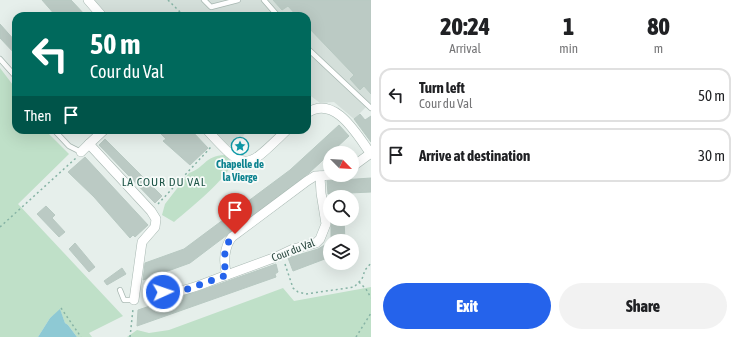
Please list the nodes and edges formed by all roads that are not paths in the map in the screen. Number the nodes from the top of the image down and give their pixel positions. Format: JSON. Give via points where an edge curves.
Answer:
{"nodes":[{"id":1,"x":88,"y":0,"type":"edge"},
{"id":2,"x":204,"y":0,"type":"edge"},
{"id":3,"x":238,"y":0,"type":"edge"},
{"id":4,"x":264,"y":0,"type":"edge"},
{"id":5,"x":98,"y":12,"type":"edge"},
{"id":6,"x":274,"y":12,"type":"edge"},
{"id":7,"x":311,"y":52,"type":"edge"},
{"id":8,"x":0,"y":59,"type":"edge"},
{"id":9,"x":12,"y":72,"type":"edge"},
{"id":10,"x":371,"y":108,"type":"edge"},
{"id":11,"x":311,"y":110,"type":"edge"},
{"id":12,"x":58,"y":134,"type":"edge"},
{"id":13,"x":100,"y":134,"type":"edge"},
{"id":14,"x":211,"y":134,"type":"edge"},
{"id":15,"x":283,"y":134,"type":"edge"},
{"id":16,"x":89,"y":144,"type":"junction"},
{"id":17,"x":81,"y":152,"type":"joint"},
{"id":18,"x":371,"y":153,"type":"edge"},
{"id":19,"x":359,"y":161,"type":"edge"},
{"id":20,"x":320,"y":176,"type":"junction"},
{"id":21,"x":323,"y":176,"type":"edge"},
{"id":22,"x":227,"y":275,"type":"junction"},
{"id":23,"x":120,"y":290,"type":"dead end"},
{"id":24,"x":157,"y":290,"type":"dead end"},
{"id":25,"x":134,"y":300,"type":"joint"}],
"edges":[{"from":1,"to":5,"type":"street"},
{"from":2,"to":3,"type":"lane","via":[[211,7]]},
{"from":4,"to":6,"type":"lane"},
{"from":7,"to":10,"type":"lane"},
{"from":8,"to":9,"type":"lane"},
{"from":11,"to":18,"type":"street","via":[[325,108],[338,114],[347,121]]},
{"from":12,"to":17,"type":"lane","via":[[69,146]]},
{"from":13,"to":16,"type":"street"},
{"from":14,"to":15,"type":"street","via":[[231,155],[240,161],[250,161],[258,157]]},
{"from":16,"to":17,"type":"street"},
{"from":16,"to":25,"type":"street","via":[[156,219],[155,227],[142,242]]},
{"from":18,"to":19,"type":"street"},
{"from":20,"to":21,"type":"street"},
{"from":20,"to":22,"type":"street","via":[[307,181],[232,237],[228,243],[224,263]]},
{"from":20,"to":22,"type":"street","name":"Cour du Val","via":[[326,221],[322,236],[316,243],[293,249]]},
{"from":22,"to":24,"type":"street","name":"Cour du Val","via":[[179,292]]},
{"from":23,"to":25,"type":"lane","via":[[124,300]]}]}
